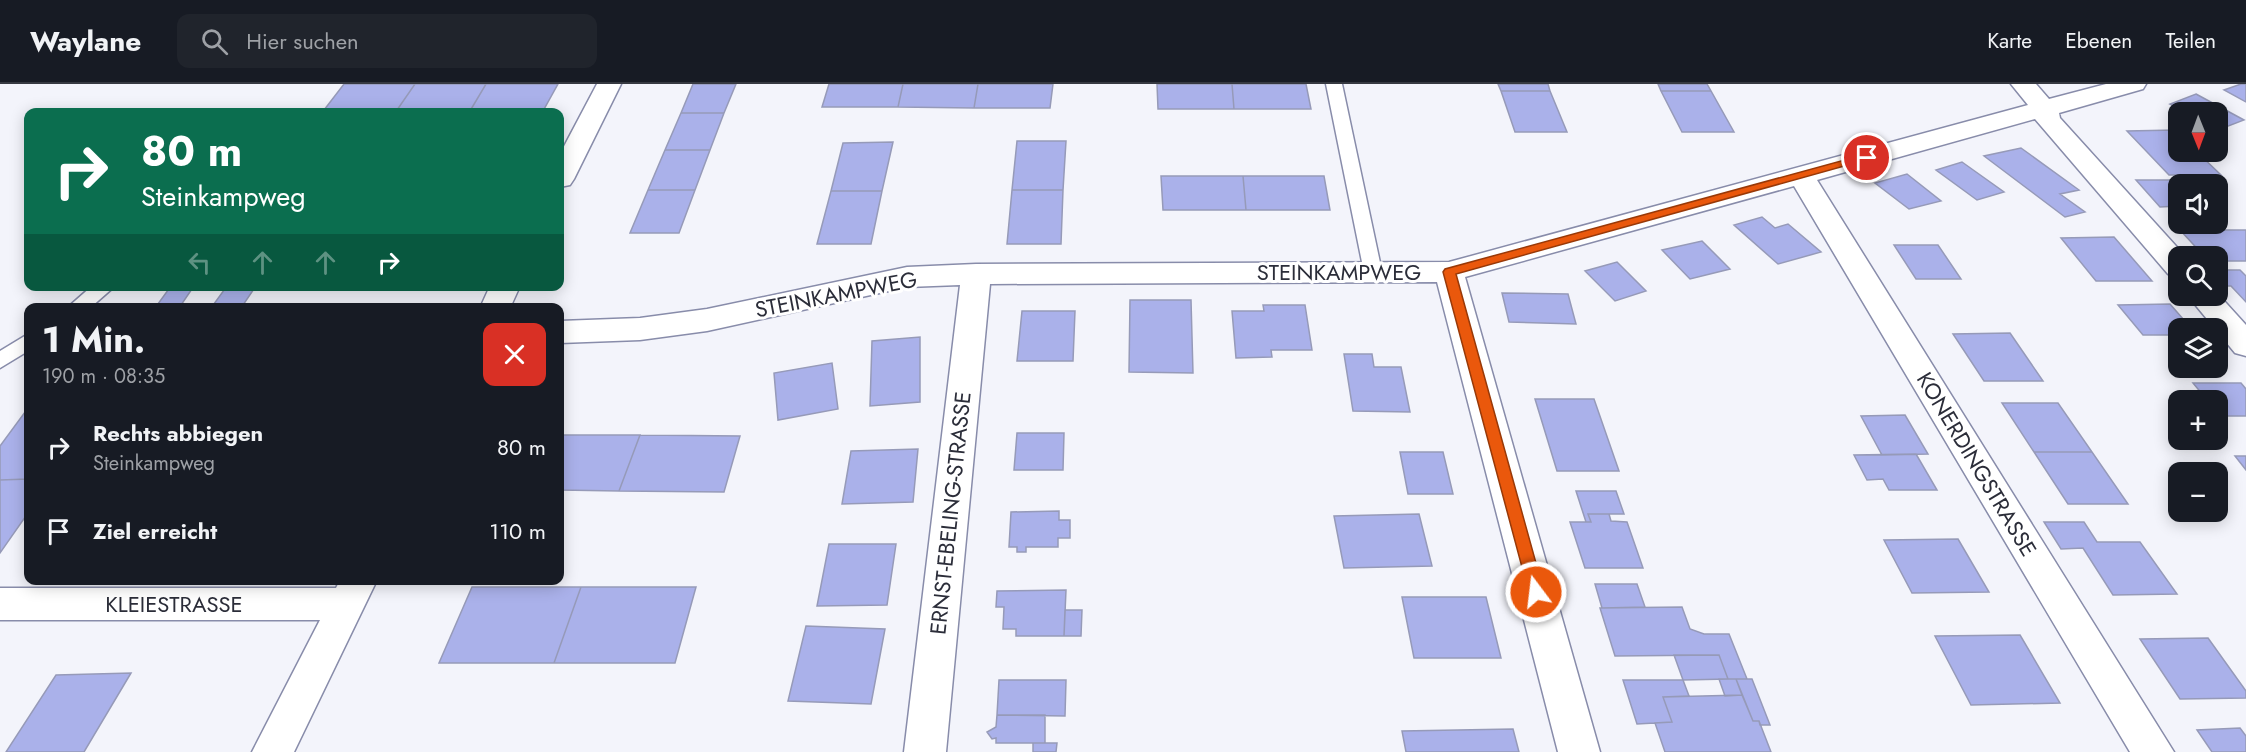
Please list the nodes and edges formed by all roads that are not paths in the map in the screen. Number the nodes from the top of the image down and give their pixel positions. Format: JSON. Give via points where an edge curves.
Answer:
{"nodes":[{"id":1,"x":609,"y":84,"type":"edge"},
{"id":2,"x":1334,"y":84,"type":"edge"},
{"id":3,"x":2023,"y":84,"type":"edge"},
{"id":4,"x":2134,"y":84,"type":"edge"},
{"id":5,"x":2045,"y":110,"type":"junction"},
{"id":6,"x":564,"y":170,"type":"edge"},
{"id":7,"x":1801,"y":176,"type":"junction"},
{"id":8,"x":2168,"y":256,"type":"edge"},
{"id":9,"x":1373,"y":272,"type":"junction"},
{"id":10,"x":1449,"y":272,"type":"junction"},
{"id":11,"x":976,"y":274,"type":"junction"},
{"id":12,"x":99,"y":291,"type":"edge"},
{"id":13,"x":83,"y":303,"type":"edge"},
{"id":14,"x":2212,"y":306,"type":"edge"},
{"id":15,"x":564,"y":332,"type":"edge"},
{"id":16,"x":24,"y":344,"type":"edge"},
{"id":17,"x":2246,"y":345,"type":"edge"},
{"id":18,"x":0,"y":361,"type":"edge"},
{"id":19,"x":353,"y":592,"type":"edge"},
{"id":20,"x":0,"y":604,"type":"edge"},
{"id":21,"x":273,"y":752,"type":"edge"},
{"id":22,"x":925,"y":752,"type":"edge"},
{"id":23,"x":1579,"y":752,"type":"edge"},
{"id":24,"x":2153,"y":752,"type":"edge"}],
"edges":[{"from":1,"to":6,"type":"street"},
{"from":2,"to":9,"type":"lane"},
{"from":3,"to":5,"type":"street"},
{"from":4,"to":5,"type":"street","name":"STEINKAMPWEG"},
{"from":5,"to":7,"type":"street","name":"STEINKAMPWEG"},
{"from":5,"to":8,"type":"street","via":[[2048,120]]},
{"from":7,"to":10,"type":"street","name":"STEINKAMPWEG"},
{"from":7,"to":24,"type":"street","name":"KONERDINGSTRASSE"},
{"from":9,"to":10,"type":"street","name":"STEINKAMPWEG"},
{"from":9,"to":11,"type":"street","name":"STEINKAMPWEG"},
{"from":10,"to":23,"type":"street"},
{"from":11,"to":15,"type":"street","name":"STEINKAMPWEG","via":[[907,277],[707,320],[640,329]]},
{"from":11,"to":22,"type":"street","name":"ERNST-EBELING-STRASSE"},
{"from":12,"to":13,"type":"lane"},
{"from":14,"to":17,"type":"street"},
{"from":16,"to":18,"type":"lane"},
{"from":19,"to":20,"type":"street","name":"KLEIESTRASSE"},
{"from":19,"to":21,"type":"street"}]}
